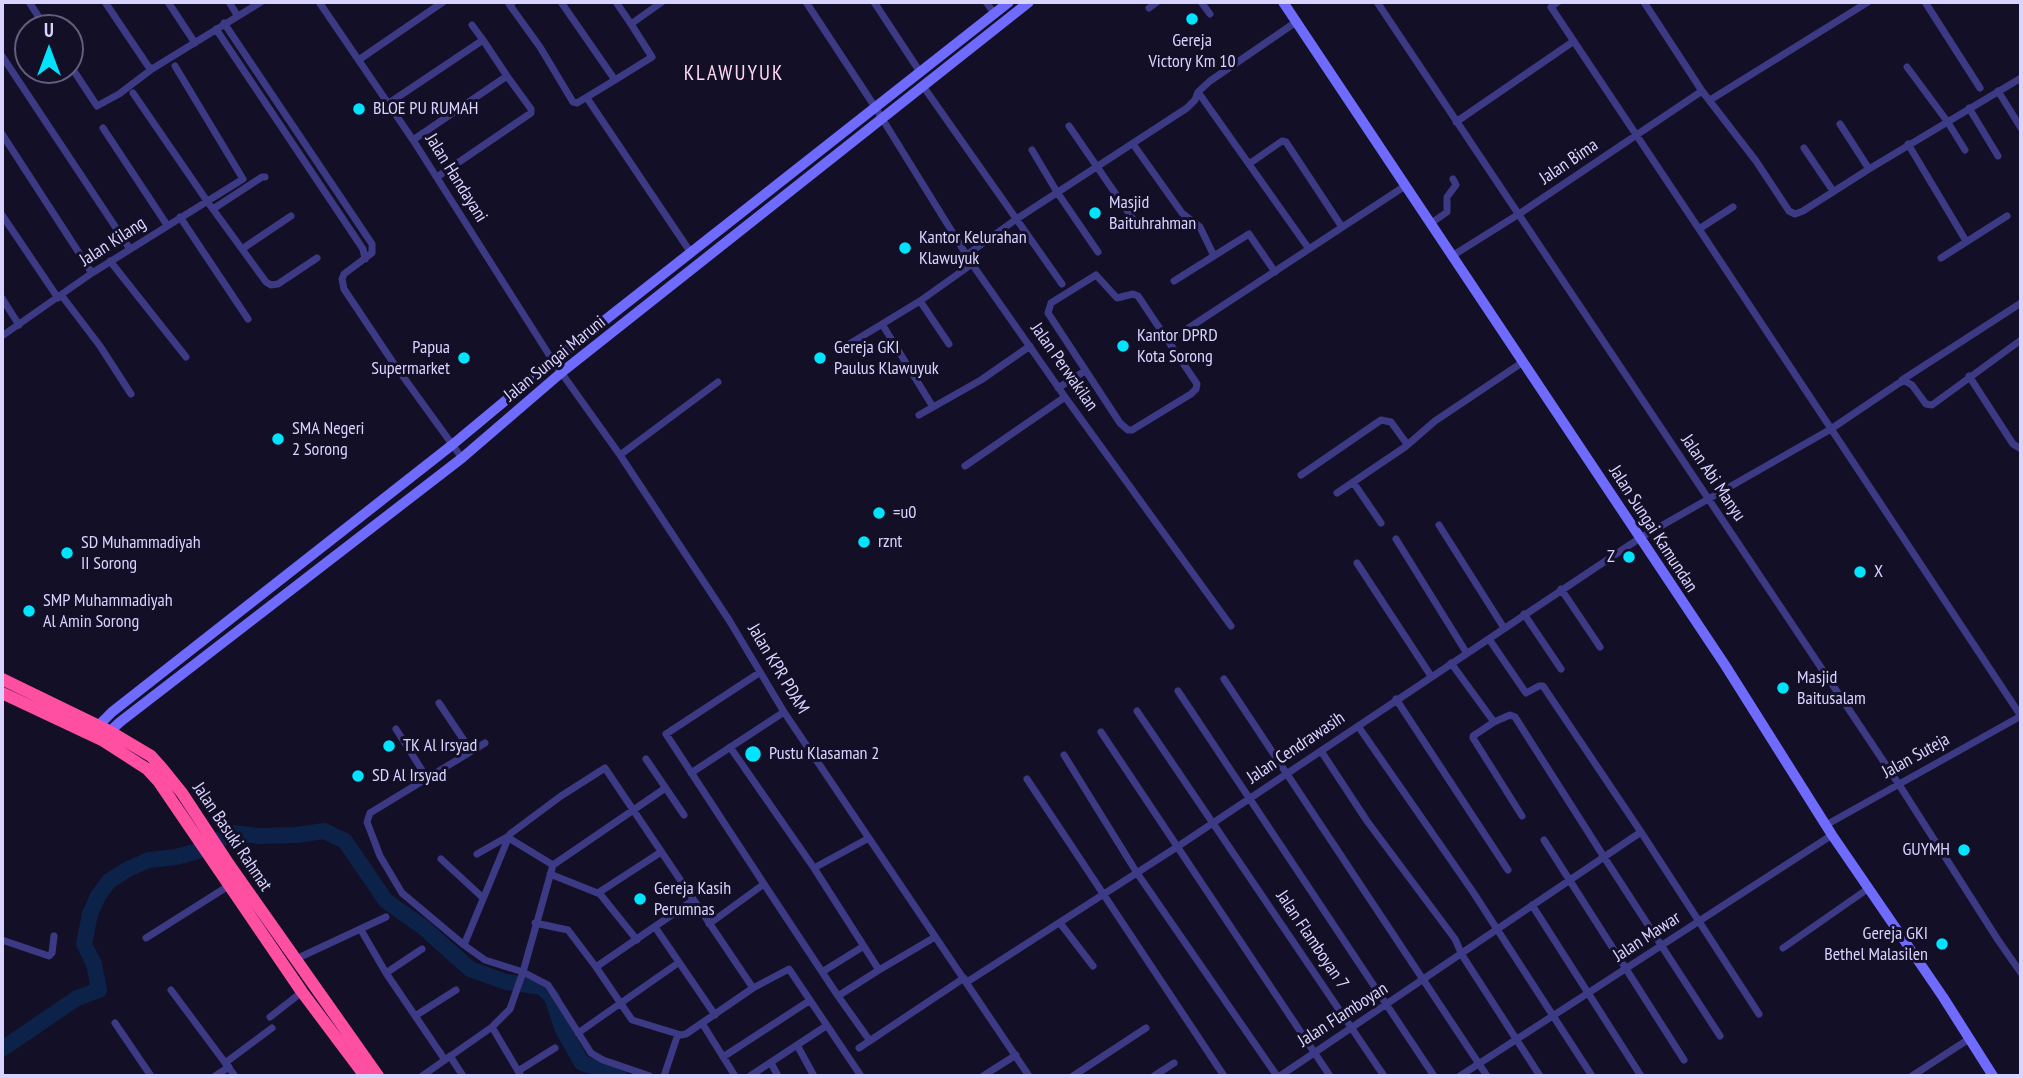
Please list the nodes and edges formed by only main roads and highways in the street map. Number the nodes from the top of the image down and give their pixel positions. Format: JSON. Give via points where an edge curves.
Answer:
{"nodes":[{"id":1,"x":1009,"y":2,"type":"edge"},
{"id":2,"x":1029,"y":2,"type":"edge"},
{"id":3,"x":1283,"y":2,"type":"edge"},
{"id":4,"x":2,"y":679,"type":"edge"},
{"id":5,"x":2,"y":693,"type":"edge"},
{"id":6,"x":100,"y":732,"type":"junction"},
{"id":7,"x":225,"y":869,"type":"junction"},
{"id":8,"x":266,"y":927,"type":"junction"},
{"id":9,"x":365,"y":1076,"type":"edge"},
{"id":10,"x":378,"y":1076,"type":"edge"},
{"id":11,"x":1993,"y":1076,"type":"edge"}],
"edges":[{"from":1,"to":6,"type":"main road","name":"Jalan Sungai Maruni","via":[[553,361]]},
{"from":2,"to":6,"type":"main road","name":"Jalan Sungai Maruni","via":[[562,372],[462,458]]},
{"from":3,"to":11,"type":"main road","name":"Jalan Sungai Kamundan"},
{"from":4,"to":6,"type":"highway","name":"Jalan Basuki Rahmat"},
{"from":5,"to":6,"type":"highway","name":"Jalan Basuki Rahmat"},
{"from":6,"to":7,"type":"highway","name":"Jalan Basuki Rahmat","via":[[151,756],[182,793],[195,826]]},
{"from":7,"to":8,"type":"highway","name":"Jalan Basuki Rahmat"},
{"from":7,"to":8,"type":"highway","name":"Jalan Basuki Rahmat","via":[[230,885]]},
{"from":8,"to":9,"type":"highway","name":"Jalan Basuki Rahmat","via":[[302,992]]},
{"from":8,"to":10,"type":"highway","name":"Jalan Basuki Rahmat","via":[[296,959]]}]}
